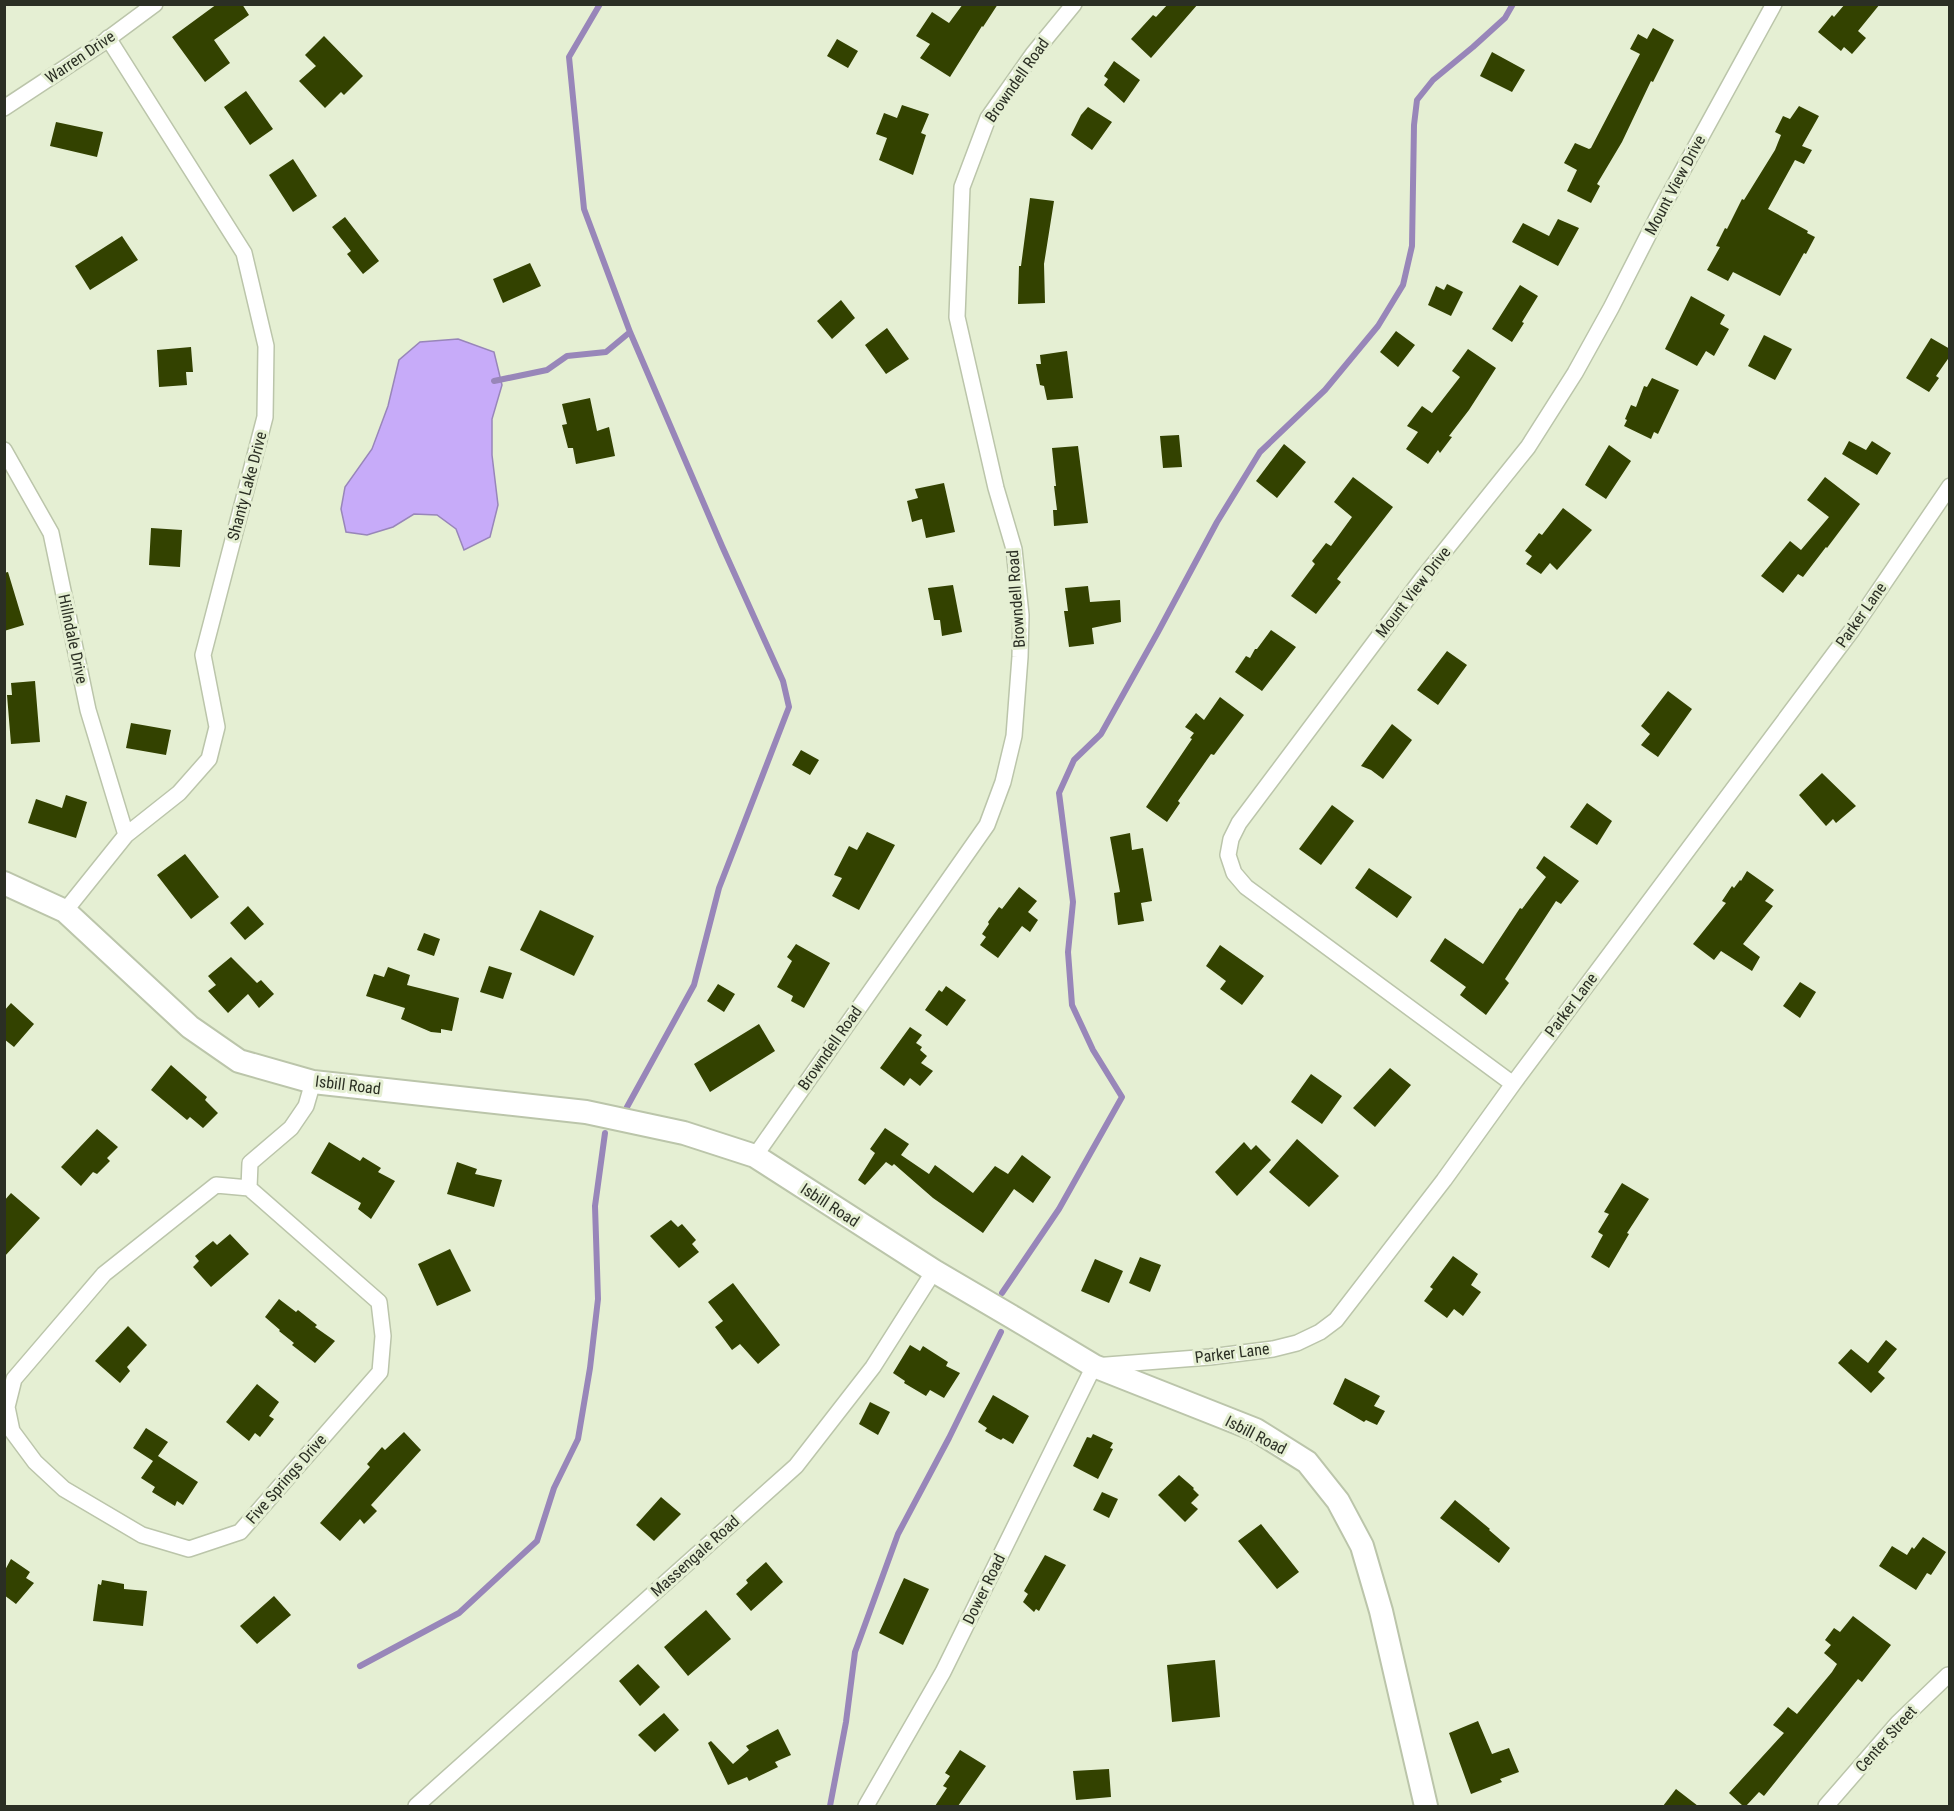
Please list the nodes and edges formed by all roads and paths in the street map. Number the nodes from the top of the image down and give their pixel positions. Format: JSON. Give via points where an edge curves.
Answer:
{"nodes":[{"id":1,"x":155,"y":4,"type":"edge"},
{"id":2,"x":1074,"y":4,"type":"edge"},
{"id":3,"x":1774,"y":4,"type":"edge"},
{"id":4,"x":108,"y":38,"type":"junction"},
{"id":5,"x":4,"y":108,"type":"edge"},
{"id":6,"x":4,"y":450,"type":"edge"},
{"id":7,"x":1950,"y":486,"type":"edge"},
{"id":8,"x":126,"y":835,"type":"junction"},
{"id":9,"x":4,"y":883,"type":"edge"},
{"id":10,"x":65,"y":911,"type":"junction"},
{"id":11,"x":313,"y":1082,"type":"junction"},
{"id":12,"x":1513,"y":1084,"type":"junction"},
{"id":13,"x":755,"y":1156,"type":"junction"},
{"id":14,"x":249,"y":1188,"type":"junction"},
{"id":15,"x":934,"y":1271,"type":"junction"},
{"id":16,"x":1094,"y":1366,"type":"junction"},
{"id":17,"x":1948,"y":1675,"type":"edge"},
{"id":18,"x":416,"y":1806,"type":"edge"},
{"id":19,"x":866,"y":1806,"type":"edge"},
{"id":20,"x":1426,"y":1806,"type":"edge"},
{"id":21,"x":1826,"y":1806,"type":"edge"}],
"edges":[{"from":1,"to":4,"type":"street","name":"Warren Drive"},
{"from":2,"to":13,"type":"street","name":"Browndell Road","via":[[988,118],[962,187],[957,317],[1014,549],[1021,615],[1014,736],[1003,782],[987,825]]},
{"from":3,"to":12,"type":"street","name":"Mount View Drive","via":[[1575,373],[1528,447],[1283,763],[1239,823],[1230,844],[1228,855],[1234,873],[1246,887]]},
{"from":4,"to":5,"type":"street","name":"Warren Drive"},
{"from":4,"to":8,"type":"street","name":"Shanty Lake Drive","via":[[244,253],[266,346],[265,417],[203,655],[217,727],[209,759],[179,793]]},
{"from":6,"to":8,"type":"street","name":"Hillndale Drive","via":[[51,533],[88,710]]},
{"from":7,"to":12,"type":"street","name":"Parker Lane","via":[[1852,630]]},
{"from":8,"to":10,"type":"street","name":"Shanty Lake Drive"},
{"from":9,"to":10,"type":"street","name":"Isbill Road"},
{"from":10,"to":11,"type":"street","name":"Isbill Road","via":[[190,1027],[239,1061]]},
{"from":11,"to":13,"type":"street","name":"Isbill Road","via":[[586,1112],[684,1133]]},
{"from":11,"to":14,"type":"street","via":[[306,1106],[291,1128],[250,1163]]},
{"from":12,"to":16,"type":"street","name":"Parker Lane","via":[[1358,1292],[1336,1320],[1320,1332],[1272,1349]]},
{"from":13,"to":15,"type":"street","name":"Isbill Road"},
{"from":14,"to":14,"type":"street","name":"Five Springs Drive","via":[[216,1185],[104,1274],[14,1379],[8,1407],[12,1431],[35,1462],[64,1489],[142,1535],[189,1550],[240,1532],[380,1372],[383,1336],[379,1302]]},
{"from":15,"to":16,"type":"street","name":"Isbill Road"},
{"from":15,"to":18,"type":"street","name":"Massengale Road","via":[[873,1367],[796,1466]]},
{"from":16,"to":19,"type":"street","name":"Dower Road","via":[[943,1672]]},
{"from":16,"to":20,"type":"street","name":"Isbill Road","via":[[1256,1430],[1307,1462],[1338,1501],[1362,1546],[1382,1611]]},
{"from":17,"to":21,"type":"street","name":"Center Street","via":[[1898,1723]]}]}
